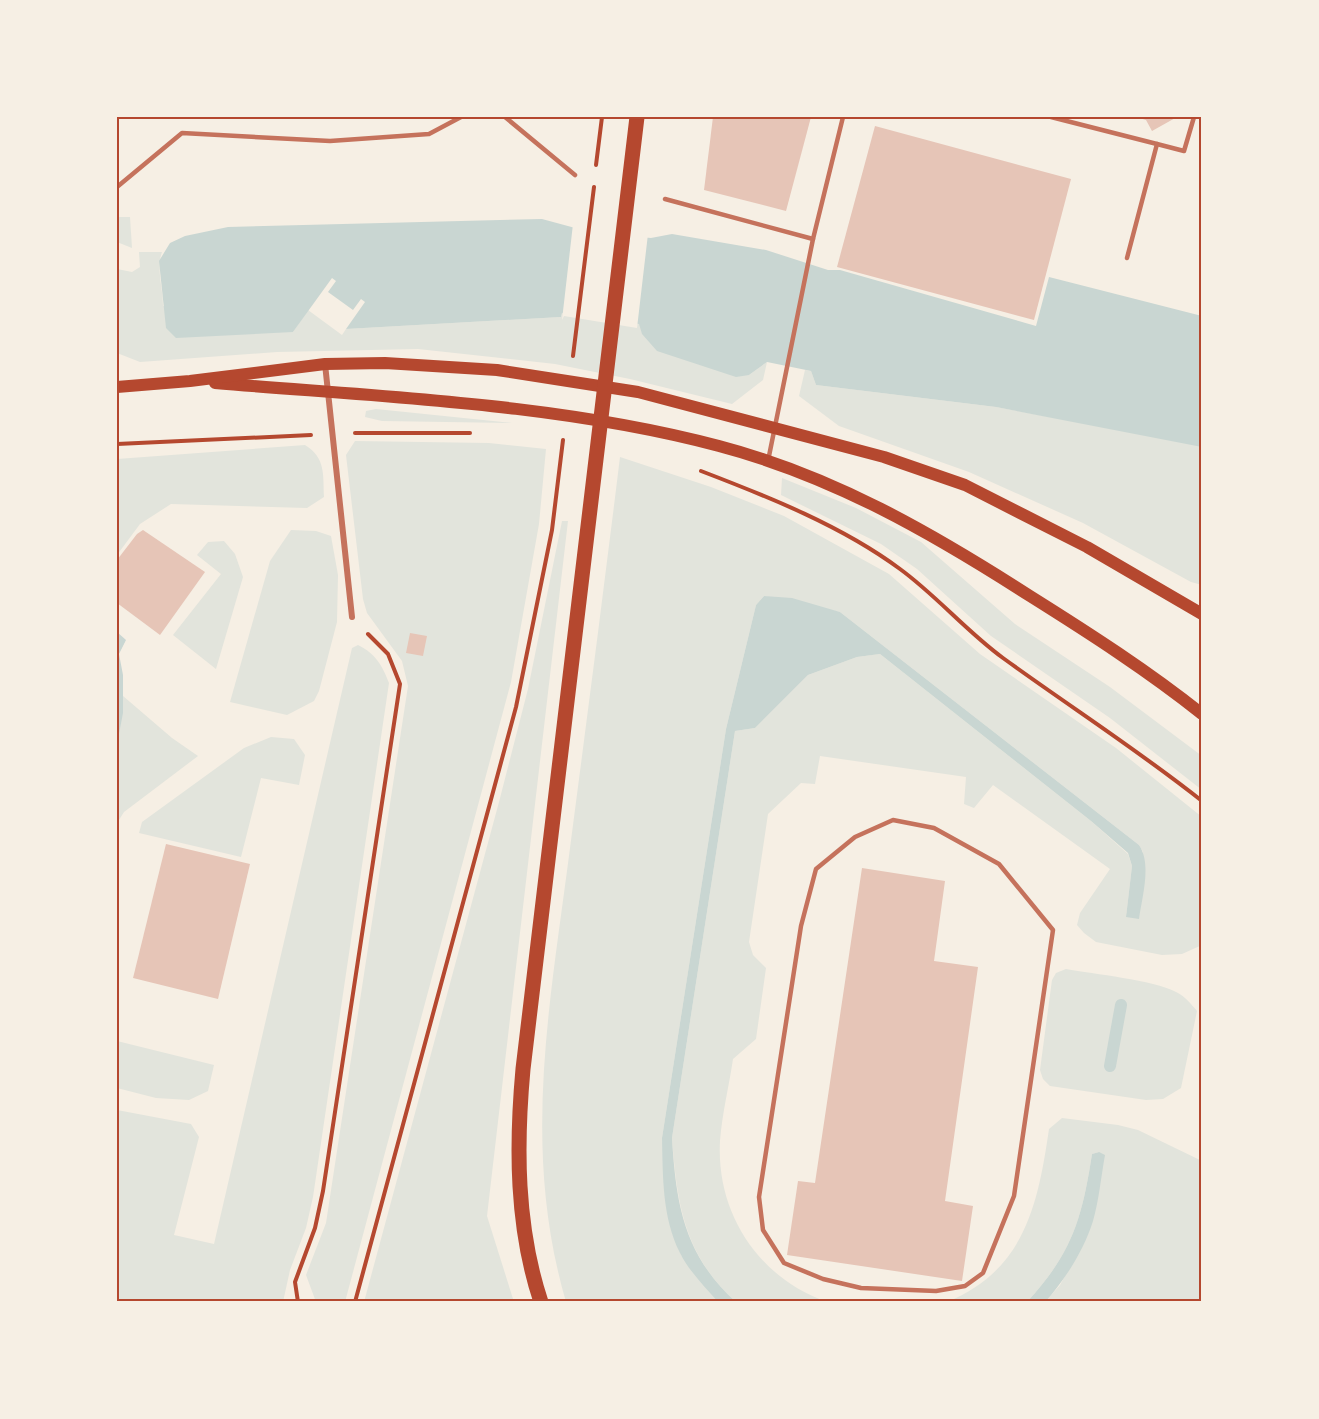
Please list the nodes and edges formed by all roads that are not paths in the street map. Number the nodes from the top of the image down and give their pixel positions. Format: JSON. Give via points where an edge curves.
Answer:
{"nodes":[{"id":1,"x":461,"y":117,"type":"edge"},
{"id":2,"x":505,"y":117,"type":"edge"},
{"id":3,"x":637,"y":117,"type":"edge"},
{"id":4,"x":843,"y":117,"type":"edge"},
{"id":5,"x":1051,"y":117,"type":"edge"},
{"id":6,"x":1194,"y":117,"type":"edge"},
{"id":7,"x":1157,"y":144,"type":"junction"},
{"id":8,"x":575,"y":175,"type":"dead end"},
{"id":9,"x":117,"y":187,"type":"edge"},
{"id":10,"x":665,"y":199,"type":"dead end"},
{"id":11,"x":813,"y":239,"type":"junction"},
{"id":12,"x":1127,"y":258,"type":"dead end"},
{"id":13,"x":325,"y":364,"type":"junction"},
{"id":14,"x":190,"y":381,"type":"junction"},
{"id":15,"x":117,"y":387,"type":"edge"},
{"id":16,"x":327,"y":393,"type":"junction"},
{"id":17,"x":774,"y":427,"type":"junction"},
{"id":18,"x":768,"y":461,"type":"junction"},
{"id":19,"x":1202,"y":614,"type":"edge"},
{"id":20,"x":352,"y":617,"type":"road end"},
{"id":21,"x":1202,"y":714,"type":"edge"},
{"id":22,"x":1202,"y":1084,"type":"edge"},
{"id":23,"x":1202,"y":1100,"type":"edge"},
{"id":24,"x":1030,"y":1102,"type":"joint"},
{"id":25,"x":541,"y":1302,"type":"edge"}],
"edges":[{"from":1,"to":9,"type":"lane","via":[[429,134],[330,141],[182,133]]},
{"from":2,"to":8,"type":"lane"},
{"from":3,"to":25,"type":"main road","via":[[520,1106],[523,1224]]},
{"from":4,"to":11,"type":"lane"},
{"from":5,"to":7,"type":"lane"},
{"from":6,"to":7,"type":"lane","via":[[1184,151]]},
{"from":7,"to":12,"type":"lane"},
{"from":10,"to":11,"type":"lane"},
{"from":11,"to":17,"type":"lane"},
{"from":13,"to":14,"type":"main road"},
{"from":13,"to":16,"type":"street"},
{"from":13,"to":17,"type":"main road","via":[[423,364],[554,377],[638,392]]},
{"from":14,"to":15,"type":"main road"},
{"from":14,"to":16,"type":"main road"},
{"from":16,"to":18,"type":"main road","via":[[470,405],[593,421],[678,436]]},
{"from":16,"to":20,"type":"street"},
{"from":17,"to":18,"type":"lane"},
{"from":17,"to":19,"type":"main road","via":[[884,457],[965,485],[1068,537]]},
{"from":18,"to":21,"type":"main road","via":[[849,492],[916,525],[1100,640]]},
{"from":22,"to":23,"type":"street"},
{"from":24,"to":24,"type":"lane","via":[[1014,1196],[983,1273],[965,1286],[936,1291],[861,1288],[823,1279],[784,1263],[763,1230],[759,1197],[801,926],[816,869],[855,837],[893,820],[934,828],[999,864],[1053,930]]}]}
